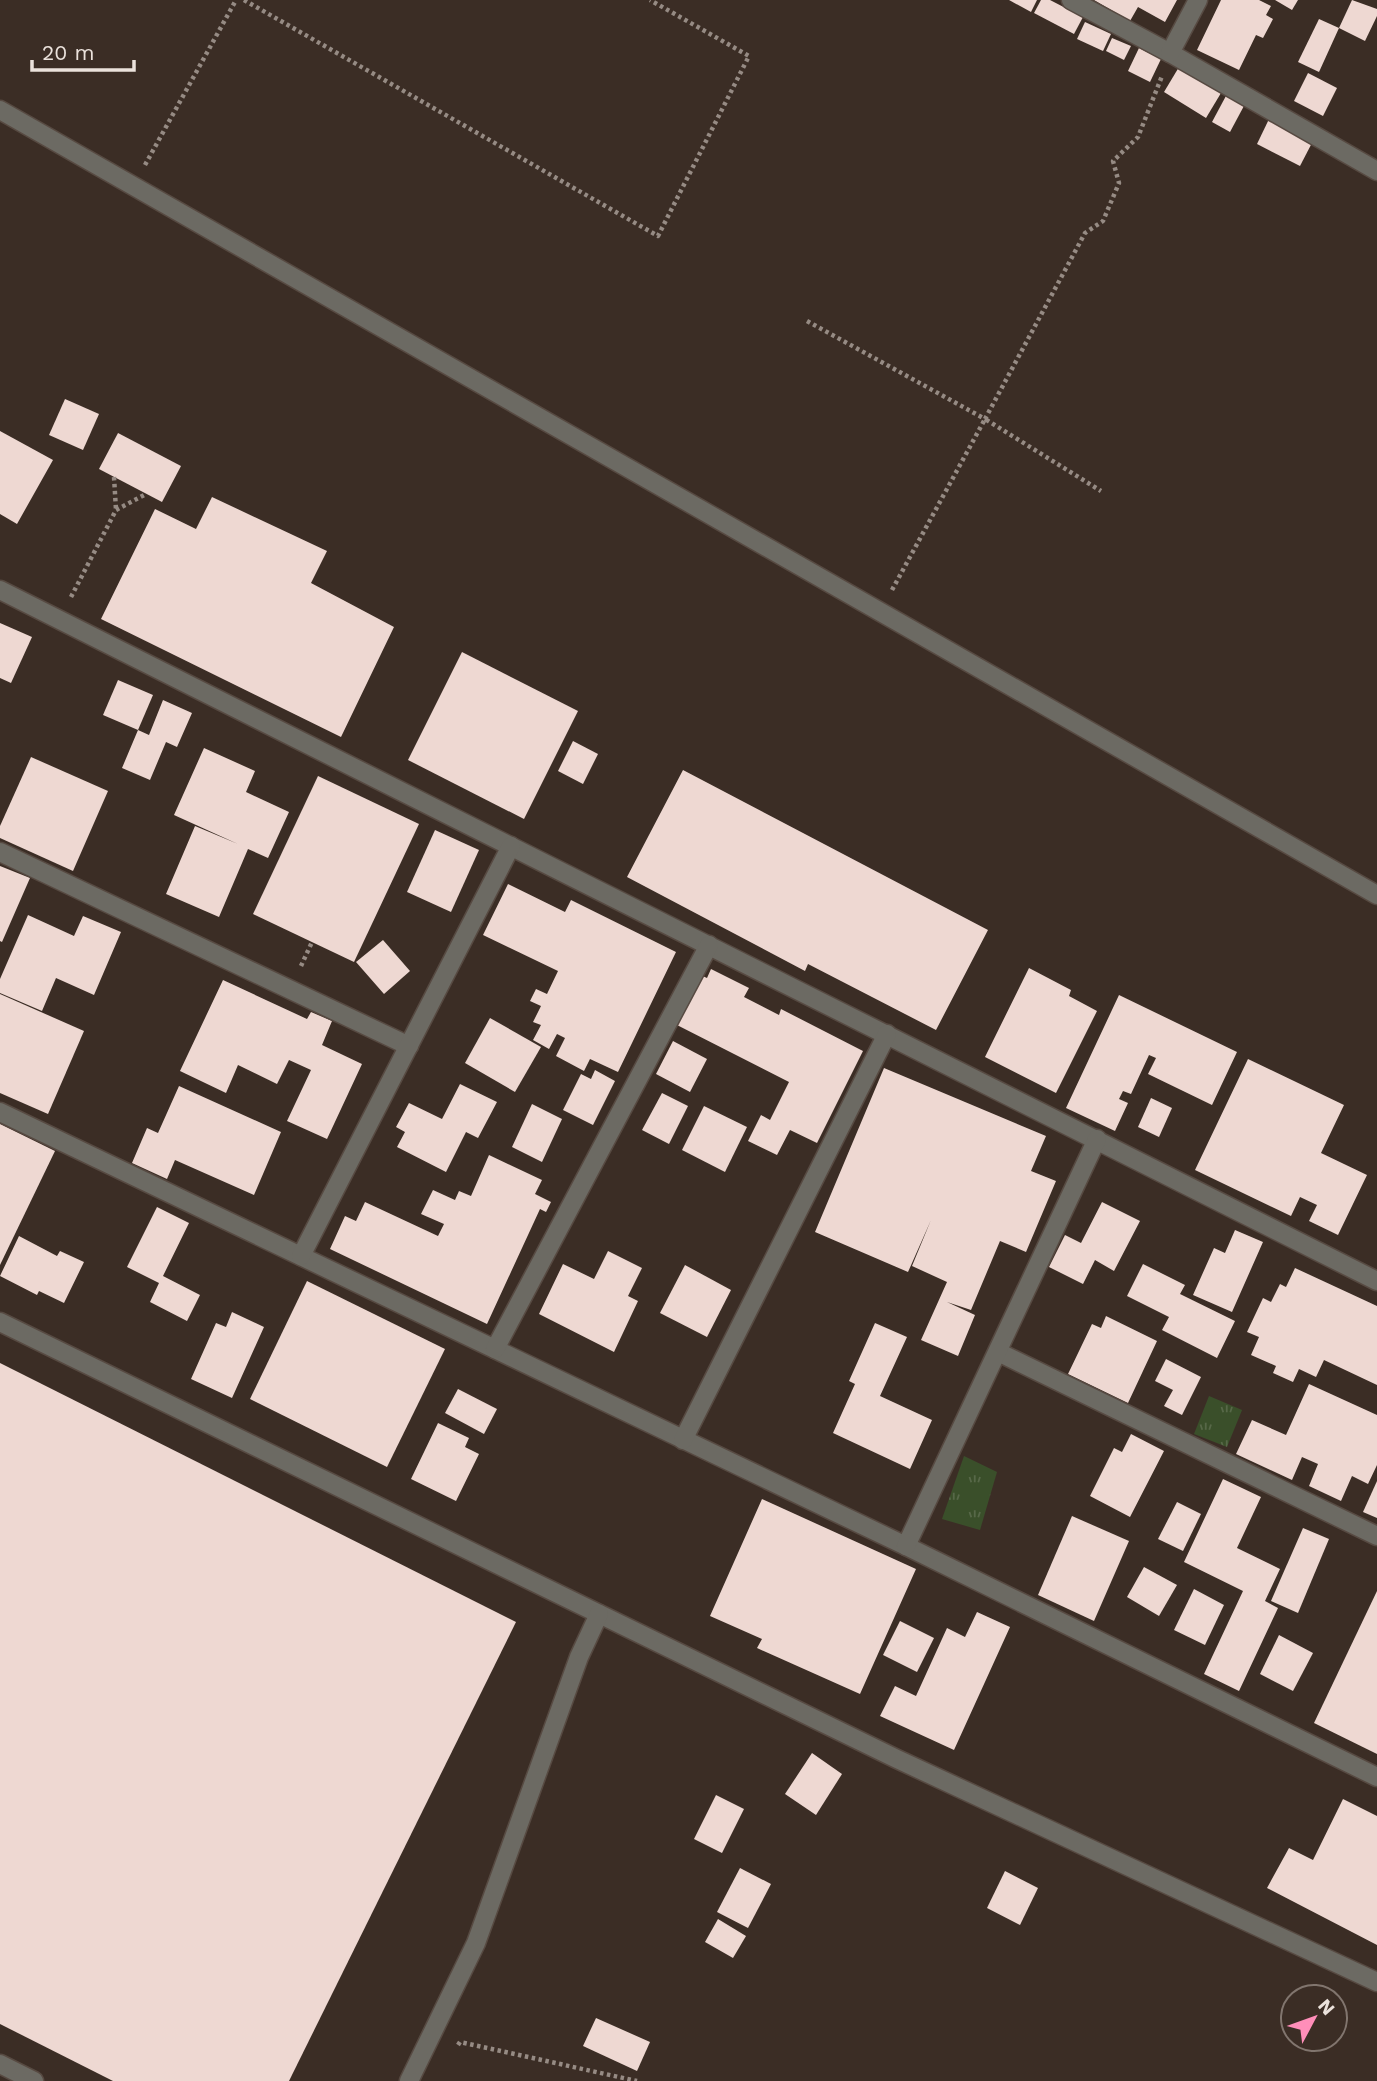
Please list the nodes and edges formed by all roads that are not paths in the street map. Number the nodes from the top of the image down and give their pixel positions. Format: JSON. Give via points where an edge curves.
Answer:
{"nodes":[{"id":1,"x":1071,"y":0,"type":"edge"},
{"id":2,"x":1198,"y":0,"type":"edge"},
{"id":3,"x":1170,"y":53,"type":"junction"},
{"id":4,"x":0,"y":110,"type":"edge"},
{"id":5,"x":1377,"y":171,"type":"edge"},
{"id":6,"x":0,"y":590,"type":"edge"},
{"id":7,"x":511,"y":846,"type":"junction"},
{"id":8,"x":0,"y":852,"type":"edge"},
{"id":9,"x":1377,"y":895,"type":"edge"},
{"id":10,"x":709,"y":944,"type":"junction"},
{"id":11,"x":887,"y":1034,"type":"junction"},
{"id":12,"x":409,"y":1046,"type":"junction"},
{"id":13,"x":0,"y":1112,"type":"edge"},
{"id":14,"x":1097,"y":1139,"type":"junction"},
{"id":15,"x":301,"y":1256,"type":"junction"},
{"id":16,"x":1377,"y":1281,"type":"edge"},
{"id":17,"x":0,"y":1322,"type":"edge"},
{"id":18,"x":495,"y":1349,"type":"junction"},
{"id":19,"x":998,"y":1352,"type":"junction"},
{"id":20,"x":683,"y":1440,"type":"junction"},
{"id":21,"x":1377,"y":1536,"type":"edge"},
{"id":22,"x":906,"y":1546,"type":"junction"},
{"id":23,"x":599,"y":1614,"type":"junction"},
{"id":24,"x":1377,"y":1777,"type":"edge"},
{"id":25,"x":1377,"y":1982,"type":"edge"},
{"id":26,"x":0,"y":2064,"type":"edge"},
{"id":27,"x":34,"y":2081,"type":"edge"},
{"id":28,"x":409,"y":2081,"type":"edge"}],
"edges":[{"from":1,"to":3,"type":"street"},
{"from":2,"to":3,"type":"street"},
{"from":3,"to":5,"type":"street"},
{"from":4,"to":9,"type":"street"},
{"from":6,"to":7,"type":"street"},
{"from":7,"to":10,"type":"street"},
{"from":7,"to":12,"type":"street"},
{"from":8,"to":12,"type":"street"},
{"from":10,"to":11,"type":"street"},
{"from":10,"to":18,"type":"street"},
{"from":11,"to":14,"type":"street"},
{"from":11,"to":20,"type":"street"},
{"from":12,"to":15,"type":"street"},
{"from":13,"to":15,"type":"street"},
{"from":14,"to":16,"type":"street"},
{"from":14,"to":19,"type":"street"},
{"from":15,"to":18,"type":"street"},
{"from":17,"to":23,"type":"street"},
{"from":18,"to":20,"type":"street"},
{"from":19,"to":21,"type":"street"},
{"from":19,"to":22,"type":"street"},
{"from":20,"to":22,"type":"street"},
{"from":22,"to":24,"type":"street"},
{"from":23,"to":25,"type":"street","via":[[897,1759]]},
{"from":23,"to":28,"type":"street","via":[[579,1657],[476,1943]]},
{"from":26,"to":27,"type":"street"}]}
